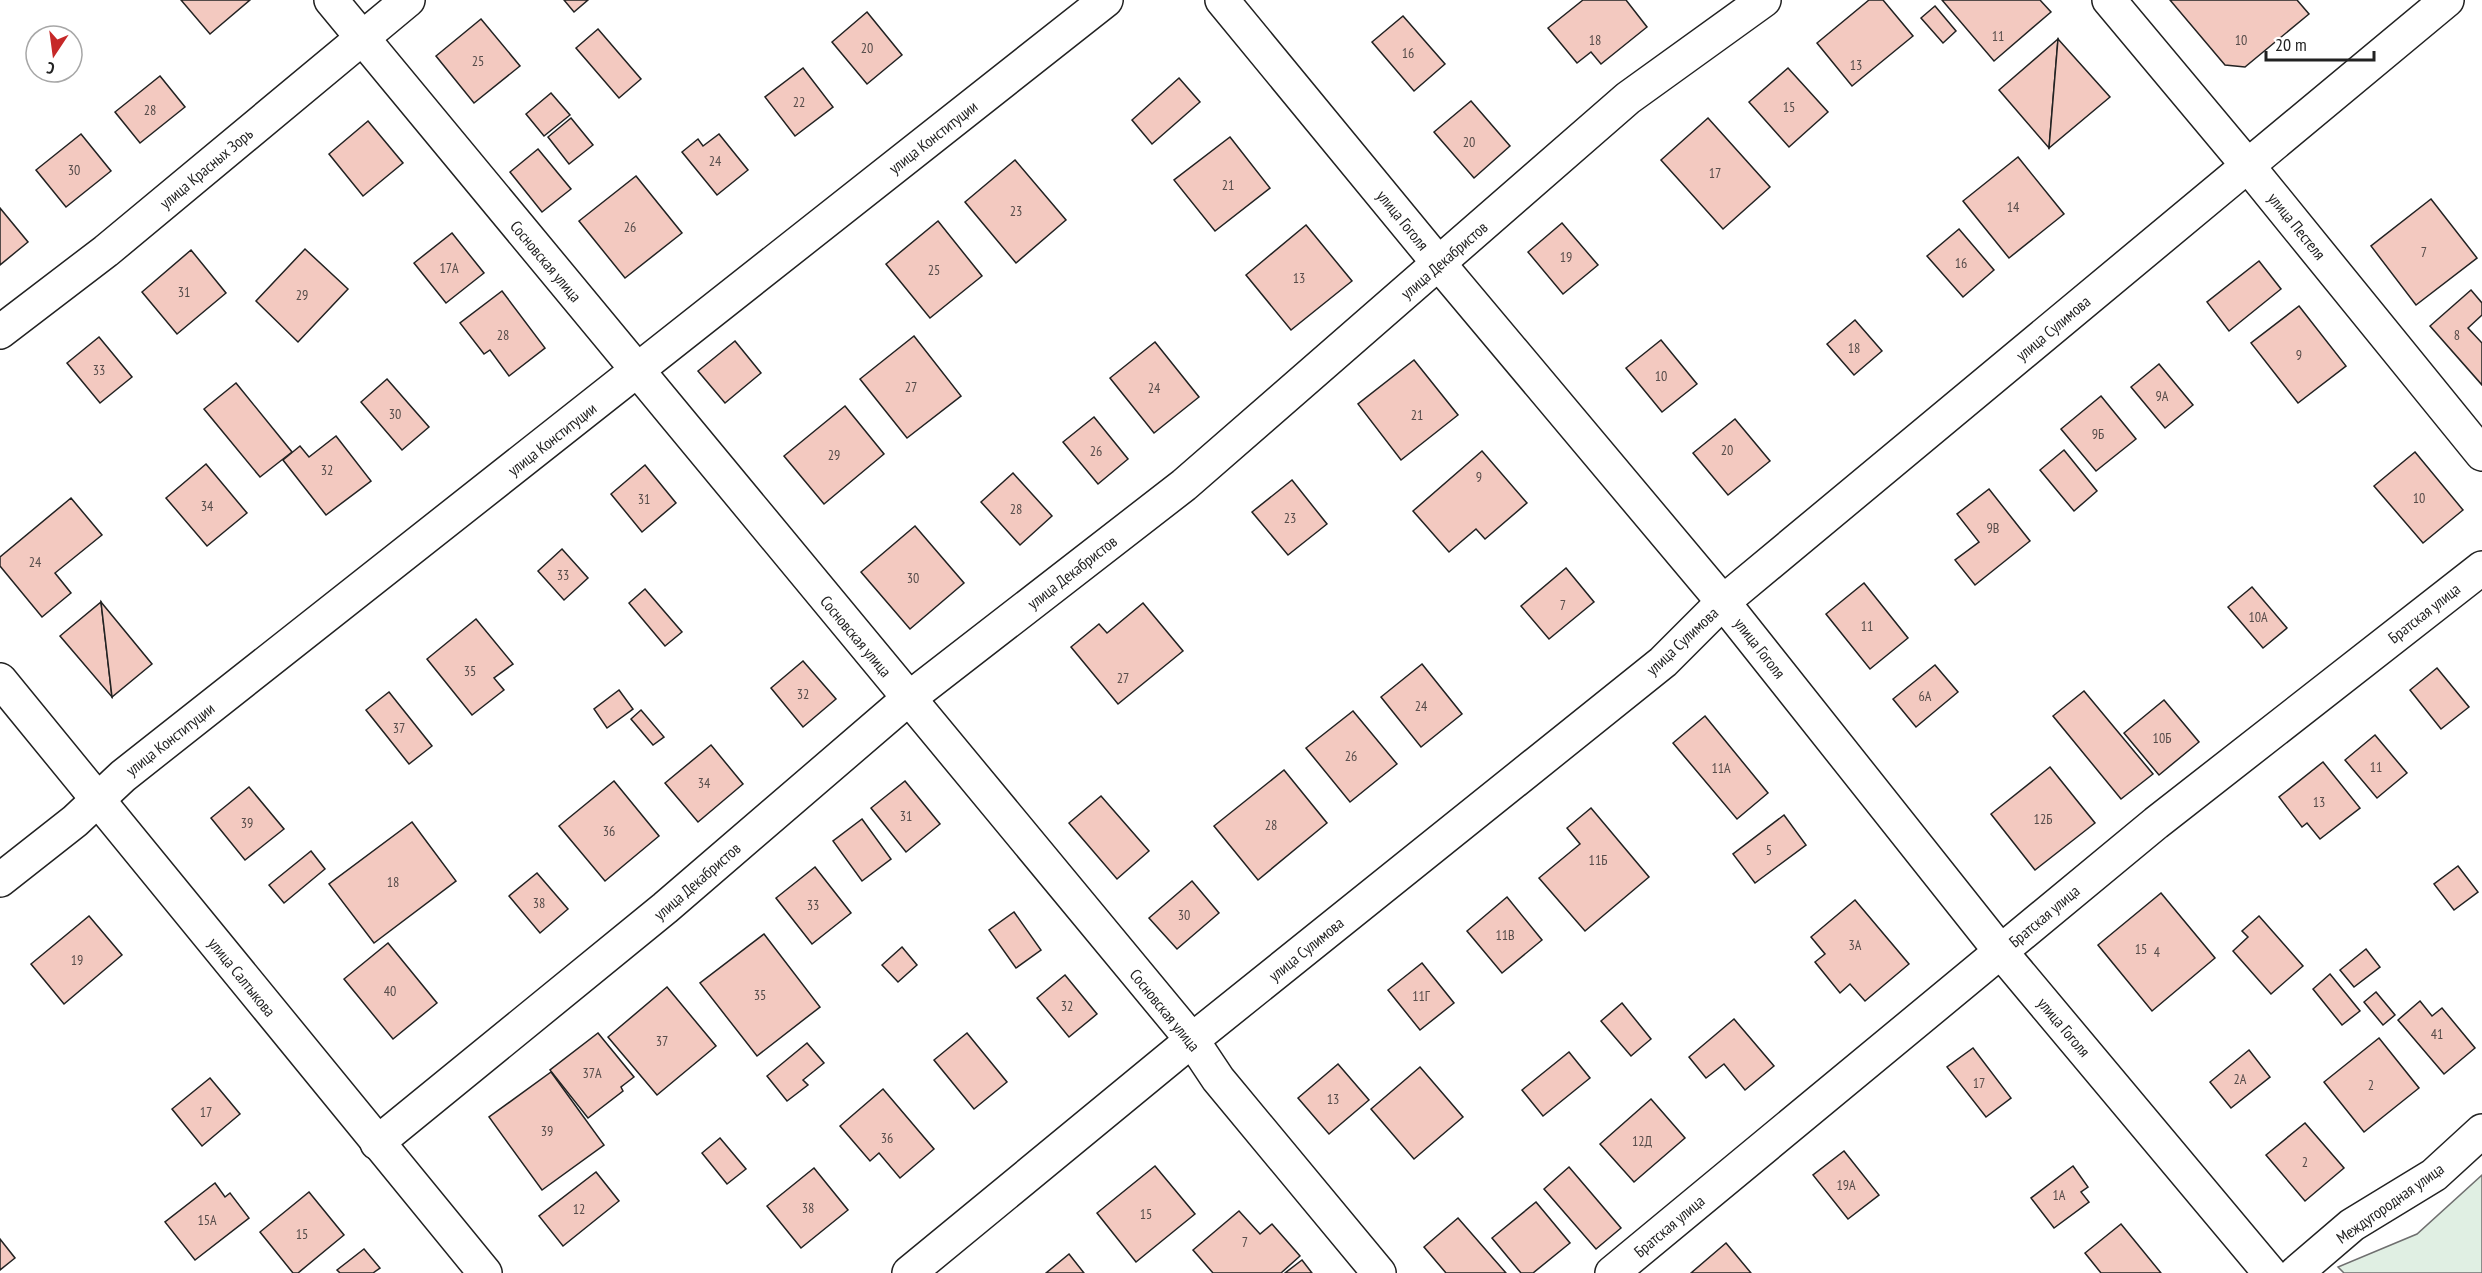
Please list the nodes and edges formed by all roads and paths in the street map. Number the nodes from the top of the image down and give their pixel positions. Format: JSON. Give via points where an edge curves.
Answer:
{"nodes":[{"id":1,"x":331,"y":0,"type":"edge"},
{"id":2,"x":408,"y":0,"type":"edge"},
{"id":3,"x":1106,"y":0,"type":"edge"},
{"id":4,"x":1222,"y":0,"type":"edge"},
{"id":5,"x":1764,"y":0,"type":"edge"},
{"id":6,"x":2109,"y":0,"type":"edge"},
{"id":7,"x":2447,"y":0,"type":"edge"},
{"id":8,"x":361,"y":38,"type":"junction"},
{"id":9,"x":2248,"y":166,"type":"junction"},
{"id":10,"x":1440,"y":265,"type":"junction"},
{"id":11,"x":0,"y":332,"type":"edge"},
{"id":12,"x":637,"y":372,"type":"junction"},
{"id":13,"x":2482,"y":454,"type":"edge"},
{"id":14,"x":2482,"y":568,"type":"edge"},
{"id":15,"x":1724,"y":602,"type":"junction"},
{"id":16,"x":0,"y":680,"type":"edge"},
{"id":17,"x":908,"y":699,"type":"junction"},
{"id":18,"x":97,"y":799,"type":"junction"},
{"id":19,"x":0,"y":880,"type":"edge"},
{"id":20,"x":2001,"y":952,"type":"junction"},
{"id":21,"x":1192,"y":1040,"type":"junction"},
{"id":22,"x":2482,"y":1131,"type":"edge"},
{"id":23,"x":377,"y":1143,"type":"junction"},
{"id":24,"x":485,"y":1273,"type":"edge"},
{"id":25,"x":909,"y":1273,"type":"edge"},
{"id":26,"x":1378,"y":1273,"type":"edge"},
{"id":27,"x":1612,"y":1273,"type":"edge"},
{"id":28,"x":2270,"y":1273,"type":"edge"},
{"id":29,"x":2296,"y":1273,"type":"edge"}],
"edges":[{"from":1,"to":8,"type":"street","name":"Сосновская улица"},
{"from":2,"to":8,"type":"street","name":"улица Красных Зорь"},
{"from":3,"to":12,"type":"street","name":"улица Конституции"},
{"from":4,"to":10,"type":"street","name":"улица Гоголя"},
{"from":5,"to":10,"type":"street","name":"улица Декабристов","via":[[1628,98]]},
{"from":6,"to":9,"type":"street","name":"улица Пестеля"},
{"from":7,"to":9,"type":"street","name":"улица Сулимова"},
{"from":8,"to":11,"type":"street","name":"улица Красных Зорь","via":[[106,251]]},
{"from":8,"to":12,"type":"street","name":"Сосновская улица"},
{"from":9,"to":13,"type":"street","name":"улица Пестеля"},
{"from":9,"to":15,"type":"street","name":"улица Сулимова"},
{"from":10,"to":15,"type":"street","name":"улица Гоголя"},
{"from":10,"to":17,"type":"street","name":"улица Декабристов","via":[[1184,485]]},
{"from":12,"to":17,"type":"street","name":"Сосновская улица"},
{"from":12,"to":18,"type":"street","name":"улица Конституции"},
{"from":14,"to":20,"type":"street","name":"Братская улица","via":[[2156,823]]},
{"from":15,"to":20,"type":"street","name":"улица Гоголя"},
{"from":15,"to":21,"type":"street","name":"улица Сулимова","via":[[1663,662]]},
{"from":16,"to":18,"type":"street","name":"улица Салтыкова"},
{"from":17,"to":21,"type":"street","name":"Сосновская улица"},
{"from":17,"to":23,"type":"street","name":"улица Декабристов","via":[[665,908]]},
{"from":18,"to":19,"type":"street","name":"улица Конституции"},
{"from":18,"to":23,"type":"street","name":"улица Салтыкова"},
{"from":20,"to":27,"type":"street","name":"Братская улица"},
{"from":20,"to":28,"type":"street","name":"улица Гоголя"},
{"from":21,"to":25,"type":"street","name":"улица Сулимова"},
{"from":21,"to":26,"type":"street","name":"Сосновская улица","via":[[1218,1079]]},
{"from":22,"to":29,"type":"street","name":"Междугородная улица","via":[[2434,1175],[2352,1225]]},
{"from":23,"to":24,"type":"street","name":"улица Салтыкова"}]}
